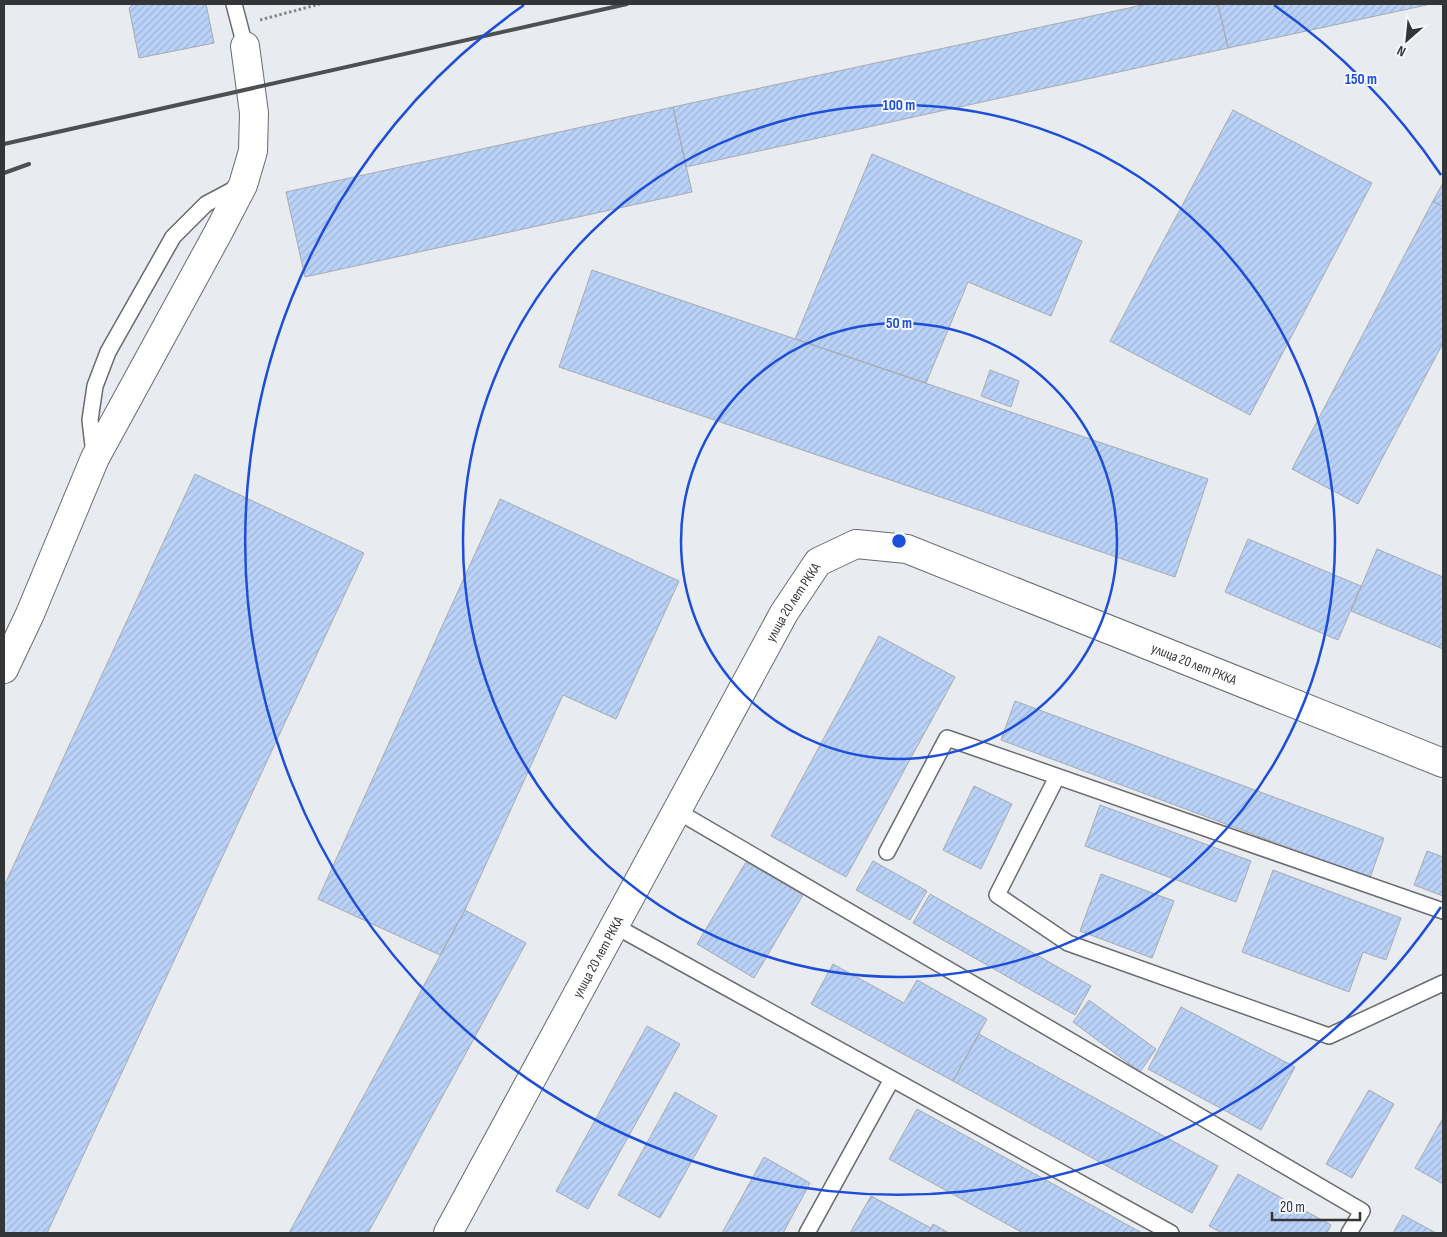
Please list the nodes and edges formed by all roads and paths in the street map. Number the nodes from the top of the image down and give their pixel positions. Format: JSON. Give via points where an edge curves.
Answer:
{"nodes":[{"id":1,"x":234,"y":4,"type":"edge"},
{"id":2,"x":320,"y":4,"type":"edge"},
{"id":3,"x":242,"y":36,"type":"junction"},
{"id":4,"x":243,"y":185,"type":"junction"},
{"id":5,"x":95,"y":458,"type":"junction"},
{"id":6,"x":4,"y":669,"type":"edge"},
{"id":7,"x":1443,"y":763,"type":"edge"},
{"id":8,"x":1057,"y":777,"type":"junction"},
{"id":9,"x":677,"y":811,"type":"junction"},
{"id":10,"x":888,"y":852,"type":"dead end"},
{"id":11,"x":1443,"y":911,"type":"edge"},
{"id":12,"x":615,"y":926,"type":"junction"},
{"id":13,"x":1443,"y":983,"type":"edge"},
{"id":14,"x":892,"y":1079,"type":"junction"},
{"id":15,"x":448,"y":1233,"type":"edge"},
{"id":16,"x":807,"y":1233,"type":"edge"},
{"id":17,"x":1171,"y":1233,"type":"edge"},
{"id":18,"x":1349,"y":1233,"type":"edge"}],
"edges":[{"from":1,"to":3,"type":"lane"},
{"from":2,"to":3,"type":"path"},
{"from":3,"to":4,"type":"main road","via":[[254,113],[253,151]]},
{"from":4,"to":5,"type":"main road"},
{"from":4,"to":5,"type":"lane","via":[[206,204],[173,238],[108,352],[95,386],[90,420]]},
{"from":5,"to":6,"type":"main road"},
{"from":7,"to":9,"type":"main road","name":"улица 20 лет РККА","via":[[908,549],[856,544],[818,562],[784,613]]},
{"from":8,"to":10,"type":"lane","via":[[947,738]]},
{"from":8,"to":11,"type":"lane"},
{"from":8,"to":13,"type":"lane","via":[[997,895],[1068,943],[1329,1036]]},
{"from":9,"to":12,"type":"main road","name":"улица 20 лет РККА"},
{"from":9,"to":18,"type":"lane","via":[[1362,1210]]},
{"from":12,"to":14,"type":"lane"},
{"from":12,"to":15,"type":"main road","name":"улица 20 лет РККА"},
{"from":14,"to":16,"type":"lane"},
{"from":14,"to":17,"type":"lane"}]}
